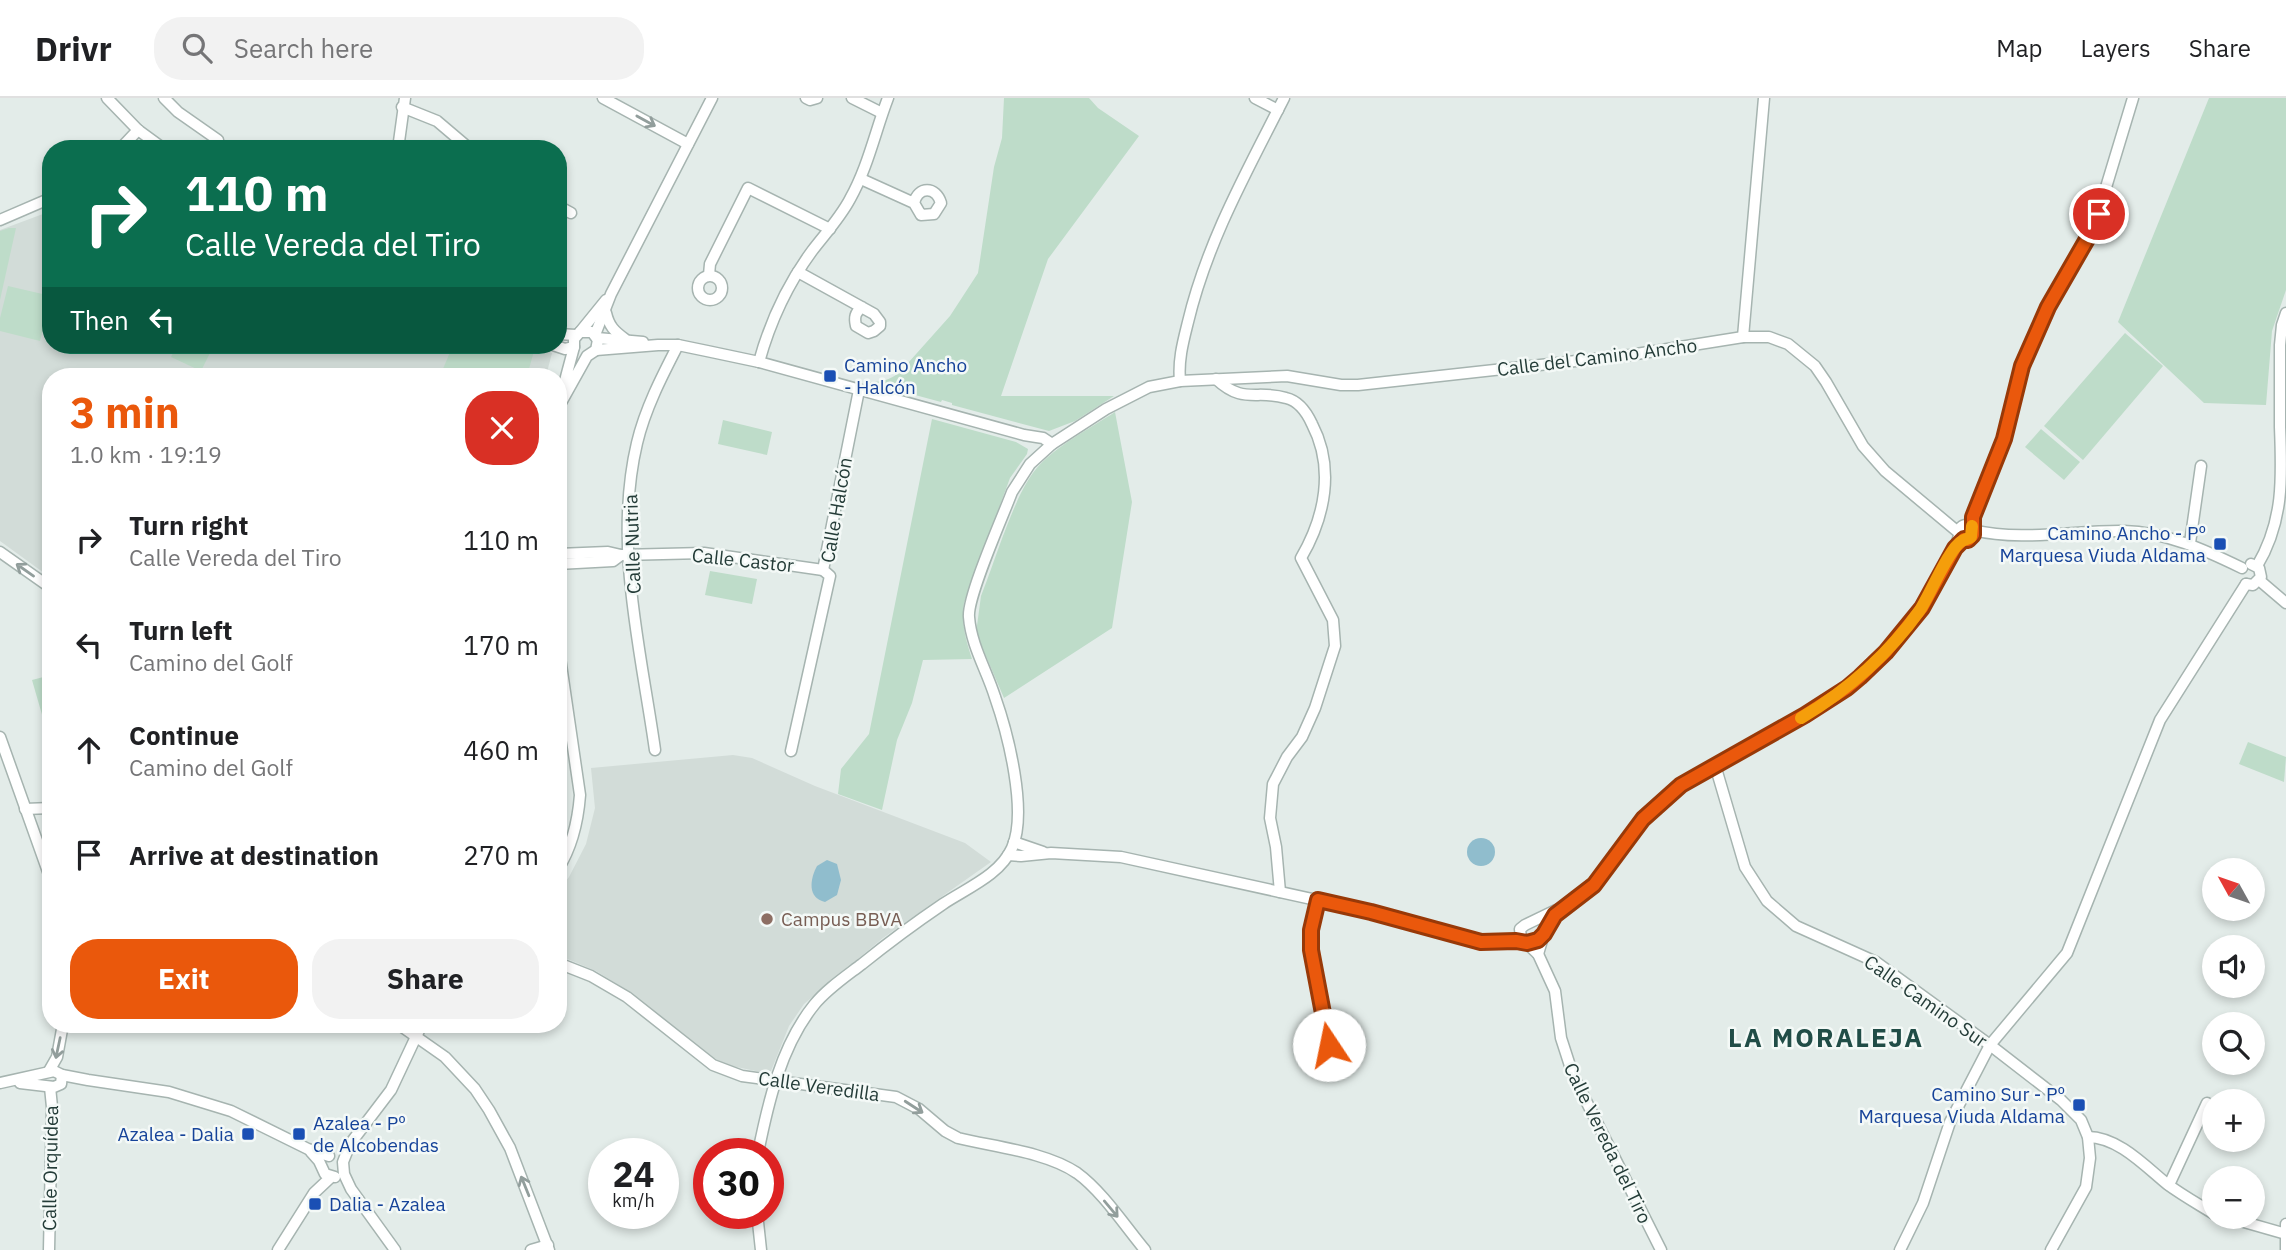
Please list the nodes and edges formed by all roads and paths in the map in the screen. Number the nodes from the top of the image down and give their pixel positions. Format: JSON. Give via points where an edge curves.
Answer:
{"nodes":[{"id":1,"x":107,"y":98,"type":"edge"},
{"id":2,"x":164,"y":98,"type":"edge"},
{"id":3,"x":603,"y":98,"type":"edge"},
{"id":4,"x":712,"y":98,"type":"edge"},
{"id":5,"x":806,"y":98,"type":"edge"},
{"id":6,"x":817,"y":98,"type":"edge"},
{"id":7,"x":852,"y":98,"type":"edge"},
{"id":8,"x":888,"y":98,"type":"edge"},
{"id":9,"x":1255,"y":98,"type":"edge"},
{"id":10,"x":1284,"y":98,"type":"edge"},
{"id":11,"x":1764,"y":98,"type":"edge"},
{"id":12,"x":2133,"y":98,"type":"edge"},
{"id":13,"x":404,"y":102,"type":"edge"},
{"id":14,"x":1278,"y":110,"type":"junction"},
{"id":15,"x":882,"y":113,"type":"junction"},
{"id":16,"x":138,"y":130,"type":"junction"},
{"id":17,"x":129,"y":140,"type":"edge"},
{"id":18,"x":152,"y":140,"type":"edge"},
{"id":19,"x":218,"y":140,"type":"edge"},
{"id":20,"x":399,"y":140,"type":"edge"},
{"id":21,"x":459,"y":140,"type":"edge"},
{"id":22,"x":688,"y":145,"type":"junction"},
{"id":23,"x":861,"y":178,"type":"junction"},
{"id":24,"x":42,"y":202,"type":"edge"},
{"id":25,"x":914,"y":203,"type":"dead end"},
{"id":26,"x":567,"y":211,"type":"edge"},
{"id":27,"x":571,"y":213,"type":"dead end"},
{"id":28,"x":0,"y":220,"type":"edge"},
{"id":29,"x":830,"y":229,"type":"junction"},
{"id":30,"x":798,"y":272,"type":"junction"},
{"id":31,"x":709,"y":275,"type":"dead end"},
{"id":32,"x":611,"y":294,"type":"junction"},
{"id":33,"x":862,"y":307,"type":"dead end"},
{"id":34,"x":606,"y":312,"type":"junction"},
{"id":35,"x":2286,"y":313,"type":"edge"},
{"id":36,"x":578,"y":333,"type":"junction"},
{"id":37,"x":567,"y":334,"type":"edge"},
{"id":38,"x":596,"y":337,"type":"junction"},
{"id":39,"x":1743,"y":337,"type":"junction"},
{"id":40,"x":625,"y":339,"type":"junction"},
{"id":41,"x":658,"y":345,"type":"junction"},
{"id":42,"x":678,"y":345,"type":"junction"},
{"id":43,"x":2283,"y":345,"type":"edge"},
{"id":44,"x":574,"y":347,"type":"junction"},
{"id":45,"x":567,"y":349,"type":"edge"},
{"id":46,"x":592,"y":353,"type":"junction"},
{"id":47,"x":759,"y":362,"type":"junction"},
{"id":48,"x":567,"y":374,"type":"edge"},
{"id":49,"x":1216,"y":379,"type":"junction"},
{"id":50,"x":1174,"y":382,"type":"junction"},
{"id":51,"x":859,"y":390,"type":"junction"},
{"id":52,"x":567,"y":393,"type":"edge"},
{"id":53,"x":1024,"y":435,"type":"junction"},
{"id":54,"x":1052,"y":444,"type":"junction"},
{"id":55,"x":1041,"y":453,"type":"junction"},
{"id":56,"x":2202,"y":466,"type":"dead end"},
{"id":57,"x":1965,"y":532,"type":"junction"},
{"id":58,"x":2190,"y":543,"type":"junction"},
{"id":59,"x":0,"y":552,"type":"edge"},
{"id":60,"x":567,"y":554,"type":"edge"},
{"id":61,"x":624,"y":555,"type":"junction"},
{"id":62,"x":567,"y":564,"type":"edge"},
{"id":63,"x":2257,"y":566,"type":"junction"},
{"id":64,"x":2242,"y":568,"type":"junction"},
{"id":65,"x":823,"y":570,"type":"junction"},
{"id":66,"x":2259,"y":580,"type":"junction"},
{"id":67,"x":42,"y":582,"type":"edge"},
{"id":68,"x":2246,"y":584,"type":"junction"},
{"id":69,"x":2286,"y":603,"type":"edge"},
{"id":70,"x":567,"y":706,"type":"edge"},
{"id":71,"x":0,"y":737,"type":"edge"},
{"id":72,"x":655,"y":750,"type":"dead end"},
{"id":73,"x":791,"y":751,"type":"dead end"},
{"id":74,"x":1715,"y":765,"type":"junction"},
{"id":75,"x":42,"y":808,"type":"edge"},
{"id":76,"x":25,"y":809,"type":"junction"},
{"id":77,"x":1014,"y":842,"type":"junction"},
{"id":78,"x":567,"y":851,"type":"edge"},
{"id":79,"x":1051,"y":853,"type":"junction"},
{"id":80,"x":42,"y":855,"type":"edge"},
{"id":81,"x":1008,"y":855,"type":"junction"},
{"id":82,"x":1280,"y":892,"type":"junction"},
{"id":83,"x":1318,"y":900,"type":"junction"},
{"id":84,"x":1566,"y":906,"type":"junction"},
{"id":85,"x":1535,"y":921,"type":"junction"},
{"id":86,"x":1520,"y":929,"type":"junction"},
{"id":87,"x":1544,"y":934,"type":"junction"},
{"id":88,"x":1501,"y":941,"type":"junction"},
{"id":89,"x":1526,"y":942,"type":"junction"},
{"id":90,"x":1538,"y":954,"type":"junction"},
{"id":91,"x":567,"y":967,"type":"edge"},
{"id":92,"x":61,"y":1033,"type":"edge"},
{"id":93,"x":410,"y":1033,"type":"edge"},
{"id":94,"x":418,"y":1033,"type":"edge"},
{"id":95,"x":416,"y":1037,"type":"junction"},
{"id":96,"x":1329,"y":1045,"type":"dead end"},
{"id":97,"x":1990,"y":1045,"type":"junction"},
{"id":98,"x":47,"y":1079,"type":"junction"},
{"id":99,"x":62,"y":1079,"type":"junction"},
{"id":100,"x":777,"y":1081,"type":"junction"},
{"id":101,"x":4,"y":1083,"type":"edge"},
{"id":102,"x":2202,"y":1114,"type":"edge"},
{"id":103,"x":2088,"y":1137,"type":"junction"},
{"id":104,"x":762,"y":1138,"type":"edge"},
{"id":105,"x":308,"y":1149,"type":"junction"},
{"id":106,"x":336,"y":1166,"type":"junction"},
{"id":107,"x":2169,"y":1185,"type":"junction"},
{"id":108,"x":2202,"y":1206,"type":"edge"},
{"id":109,"x":2286,"y":1224,"type":"edge"},
{"id":110,"x":2265,"y":1228,"type":"edge"},
{"id":111,"x":759,"y":1229,"type":"edge"},
{"id":112,"x":2286,"y":1234,"type":"edge"},
{"id":113,"x":549,"y":1248,"type":"edge"},
{"id":114,"x":48,"y":1250,"type":"edge"},
{"id":115,"x":278,"y":1250,"type":"edge"},
{"id":116,"x":395,"y":1250,"type":"edge"},
{"id":117,"x":531,"y":1250,"type":"edge"},
{"id":118,"x":761,"y":1250,"type":"edge"},
{"id":119,"x":1145,"y":1250,"type":"edge"},
{"id":120,"x":1661,"y":1250,"type":"edge"},
{"id":121,"x":1900,"y":1250,"type":"edge"},
{"id":122,"x":2052,"y":1250,"type":"edge"},
{"id":123,"x":2286,"y":1250,"type":"edge"}],
"edges":[{"from":1,"to":16,"type":"street"},
{"from":2,"to":19,"type":"street"},
{"from":3,"to":22,"type":"street","one_way":true},
{"from":4,"to":22,"type":"street"},
{"from":5,"to":6,"type":"street"},
{"from":7,"to":15,"type":"street"},
{"from":8,"to":15,"type":"street"},
{"from":9,"to":14,"type":"street"},
{"from":10,"to":14,"type":"street"},
{"from":11,"to":39,"type":"street"},
{"from":12,"to":57,"type":"street","via":[[2094,227],[2048,307],[2022,366],[2004,439]]},
{"from":13,"to":20,"type":"street"},
{"from":13,"to":21,"type":"street"},
{"from":14,"to":50,"type":"street","via":[[1213,242]]},
{"from":15,"to":23,"type":"street"},
{"from":16,"to":17,"type":"street"},
{"from":16,"to":18,"type":"street"},
{"from":22,"to":32,"type":"street"},
{"from":23,"to":25,"type":"street"},
{"from":23,"to":29,"type":"street"},
{"from":24,"to":28,"type":"street"},
{"from":26,"to":27,"type":"street"},
{"from":29,"to":30,"type":"street"},
{"from":29,"to":31,"type":"street","via":[[748,188],[710,264]]},
{"from":30,"to":33,"type":"street"},
{"from":30,"to":47,"type":"street","via":[[778,308]]},
{"from":32,"to":34,"type":"street"},
{"from":32,"to":36,"type":"street"},
{"from":34,"to":38,"type":"street"},
{"from":34,"to":40,"type":"street","via":[[608,323]]},
{"from":35,"to":43,"type":"street"},
{"from":36,"to":37,"type":"street"},
{"from":36,"to":38,"type":"street","via":[[589,331]]},
{"from":36,"to":44,"type":"street"},
{"from":38,"to":40,"type":"street"},
{"from":38,"to":46,"type":"street"},
{"from":39,"to":49,"type":"street","name":"Calle del Camino Ancho","via":[[1630,355],[1358,385],[1287,376]]},
{"from":39,"to":57,"type":"street","name":"Calle del Camino Ancho","via":[[1769,337],[1806,357],[1863,446],[1885,471]]},
{"from":40,"to":41,"type":"street"},
{"from":41,"to":42,"type":"street"},
{"from":41,"to":46,"type":"street"},
{"from":42,"to":47,"type":"street"},
{"from":42,"to":61,"type":"street","name":"Calle Nutria","via":[[637,442]]},
{"from":43,"to":63,"type":"street","via":[[2282,490],[2276,520]]},
{"from":44,"to":45,"type":"street"},
{"from":44,"to":46,"type":"street","via":[[577,352]]},
{"from":44,"to":48,"type":"street"},
{"from":46,"to":52,"type":"street"},
{"from":47,"to":51,"type":"street"},
{"from":49,"to":50,"type":"street","name":"Calle del Camino Ancho"},
{"from":49,"to":82,"type":"street","via":[[1230,392],[1287,398],[1300,405],[1320,439],[1326,470],[1323,503],[1301,558],[1333,620],[1335,646],[1315,708],[1273,785],[1270,818]]},
{"from":50,"to":54,"type":"street","name":"Calle del Camino Ancho","via":[[1130,396]]},
{"from":51,"to":53,"type":"street"},
{"from":51,"to":65,"type":"street","name":"Calle Halcón"},
{"from":53,"to":54,"type":"street"},
{"from":53,"to":55,"type":"street"},
{"from":54,"to":55,"type":"street","name":"Calle del Camino Ancho"},
{"from":55,"to":77,"type":"street","name":"Calle del Camino Ancho","via":[[1012,492],[968,613],[971,635],[996,697],[1012,758],[1018,814]]},
{"from":56,"to":58,"type":"street"},
{"from":57,"to":58,"type":"street","via":[[2058,535],[2125,531]]},
{"from":57,"to":74,"type":"street","via":[[1922,608],[1860,677],[1805,715]]},
{"from":58,"to":64,"type":"street"},
{"from":67,"to":59,"type":"street","one_way":true},
{"from":60,"to":61,"type":"street","name":"Calle Castor"},
{"from":61,"to":62,"type":"street","name":"Calle Castor","via":[[613,561]]},
{"from":61,"to":65,"type":"street","name":"Calle Castor","via":[[704,553]]},
{"from":61,"to":72,"type":"street","name":"Calle Nutria"},
{"from":63,"to":64,"type":"street"},
{"from":63,"to":66,"type":"street"},
{"from":64,"to":68,"type":"street","via":[[2241,579]]},
{"from":65,"to":73,"type":"street","name":"Calle Halcón","via":[[830,576]]},
{"from":66,"to":68,"type":"street"},
{"from":66,"to":69,"type":"street"},
{"from":68,"to":97,"type":"street","via":[[2160,720],[2067,953]]},
{"from":70,"to":78,"type":"street","via":[[580,795]]},
{"from":71,"to":76,"type":"street"},
{"from":74,"to":84,"type":"street","via":[[1656,805],[1594,885]]},
{"from":74,"to":97,"type":"street","name":"Calle Camino Sur","via":[[1745,867],[1767,901],[1796,926],[1875,962]]},
{"from":75,"to":76,"type":"street"},
{"from":76,"to":80,"type":"street"},
{"from":77,"to":79,"type":"street"},
{"from":77,"to":81,"type":"street","name":"Calle del Camino Ancho"},
{"from":79,"to":81,"type":"street"},
{"from":79,"to":82,"type":"street","via":[[1121,857]]},
{"from":81,"to":100,"type":"street","via":[[995,871],[898,936],[824,995],[797,1030]]},
{"from":82,"to":83,"type":"street"},
{"from":83,"to":88,"type":"street","via":[[1476,941]]},
{"from":83,"to":96,"type":"street","via":[[1311,950]]},
{"from":84,"to":85,"type":"street"},
{"from":84,"to":87,"type":"street"},
{"from":85,"to":86,"type":"street"},
{"from":85,"to":87,"type":"street","via":[[1544,925]]},
{"from":86,"to":88,"type":"street"},
{"from":86,"to":89,"type":"street","name":"Calle Vereda del Tiro"},
{"from":87,"to":89,"type":"street"},
{"from":87,"to":90,"type":"street"},
{"from":88,"to":89,"type":"street"},
{"from":89,"to":90,"type":"street","name":"Calle Vereda del Tiro"},
{"from":90,"to":120,"type":"street","name":"Calle Vereda del Tiro","via":[[1555,991],[1561,1038],[1573,1075]]},
{"from":91,"to":100,"type":"street","name":"Calle Veredilla","via":[[627,997],[713,1065],[742,1076]]},
{"from":92,"to":98,"type":"street","one_way":true},
{"from":93,"to":95,"type":"street"},
{"from":94,"to":95,"type":"street"},
{"from":95,"to":106,"type":"street","via":[[391,1090]]},
{"from":113,"to":95,"type":"street","one_way":true,"via":[[510,1148],[489,1110],[455,1068]]},
{"from":97,"to":103,"type":"street","name":"Calle Camino Sur","via":[[2073,1112]]},
{"from":97,"to":121,"type":"street","via":[[1950,1122],[1923,1203]]},
{"from":98,"to":99,"type":"street","via":[[57,1072]]},
{"from":98,"to":99,"type":"street","via":[[58,1087]]},
{"from":98,"to":101,"type":"street"},
{"from":98,"to":114,"type":"street","name":"Calle Orquídea","via":[[52,1107]]},
{"from":99,"to":105,"type":"street","via":[[169,1092],[218,1107]]},
{"from":100,"to":104,"type":"street"},
{"from":100,"to":119,"type":"street","name":"Calle Veredilla","one_way":true,"via":[[896,1097],[958,1138],[1064,1165],[1084,1179]]},
{"from":102,"to":107,"type":"street"},
{"from":103,"to":107,"type":"street","via":[[2115,1144]]},
{"from":103,"to":122,"type":"street","via":[[2086,1187]]},
{"from":105,"to":106,"type":"street"},
{"from":105,"to":106,"type":"street","via":[[325,1174]]},
{"from":106,"to":115,"type":"street"},
{"from":106,"to":116,"type":"street"},
{"from":107,"to":108,"type":"street"},
{"from":109,"to":112,"type":"street"},
{"from":110,"to":112,"type":"street"},
{"from":111,"to":118,"type":"street"},
{"from":112,"to":123,"type":"street"},
{"from":113,"to":117,"type":"street"}]}
